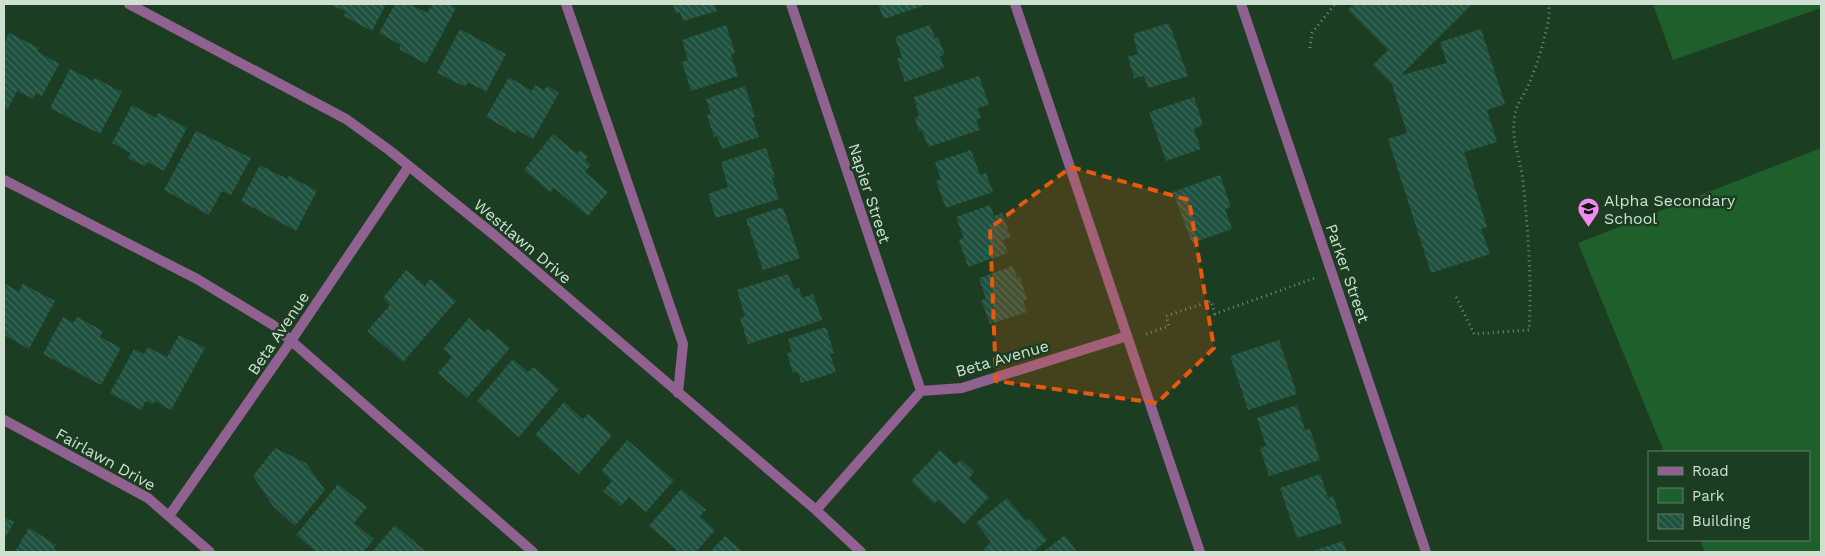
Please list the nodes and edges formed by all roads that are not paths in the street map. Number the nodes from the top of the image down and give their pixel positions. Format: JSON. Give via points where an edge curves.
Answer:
{"nodes":[{"id":1,"x":129,"y":4,"type":"edge"},
{"id":2,"x":566,"y":4,"type":"edge"},
{"id":3,"x":791,"y":4,"type":"edge"},
{"id":4,"x":1016,"y":4,"type":"edge"},
{"id":5,"x":1241,"y":4,"type":"edge"},
{"id":6,"x":408,"y":166,"type":"junction"},
{"id":7,"x":4,"y":180,"type":"edge"},
{"id":8,"x":1127,"y":336,"type":"junction"},
{"id":9,"x":291,"y":341,"type":"junction"},
{"id":10,"x":921,"y":391,"type":"junction"},
{"id":11,"x":678,"y":393,"type":"junction"},
{"id":12,"x":4,"y":420,"type":"edge"},
{"id":13,"x":816,"y":510,"type":"junction"},
{"id":14,"x":169,"y":516,"type":"junction"},
{"id":15,"x":210,"y":552,"type":"edge"},
{"id":16,"x":533,"y":552,"type":"edge"},
{"id":17,"x":861,"y":552,"type":"edge"},
{"id":18,"x":1200,"y":552,"type":"edge"},
{"id":19,"x":1426,"y":552,"type":"edge"}],
"edges":[{"from":1,"to":6,"type":"street","name":"Westlawn Drive","via":[[346,120]]},
{"from":2,"to":11,"type":"street","via":[[683,344]]},
{"from":3,"to":10,"type":"street","name":"Napier Street"},
{"from":4,"to":8,"type":"street"},
{"from":5,"to":19,"type":"street","name":"Parker Street"},
{"from":6,"to":9,"type":"street","name":"Beta Avenue"},
{"from":6,"to":11,"type":"street","name":"Westlawn Drive","via":[[499,239]]},
{"from":7,"to":9,"type":"street","via":[[197,279],[273,325]]},
{"from":8,"to":10,"type":"street","name":"Beta Avenue","via":[[962,388]]},
{"from":8,"to":18,"type":"street"},
{"from":9,"to":14,"type":"street","name":"Beta Avenue"},
{"from":9,"to":16,"type":"street"},
{"from":10,"to":13,"type":"street"},
{"from":11,"to":13,"type":"street","name":"Westlawn Drive"},
{"from":12,"to":14,"type":"street","name":"Fairlawn Drive","via":[[148,498]]},
{"from":13,"to":17,"type":"street","name":"Westlawn Drive"},
{"from":14,"to":15,"type":"street","name":"Fairlawn Drive"}]}
